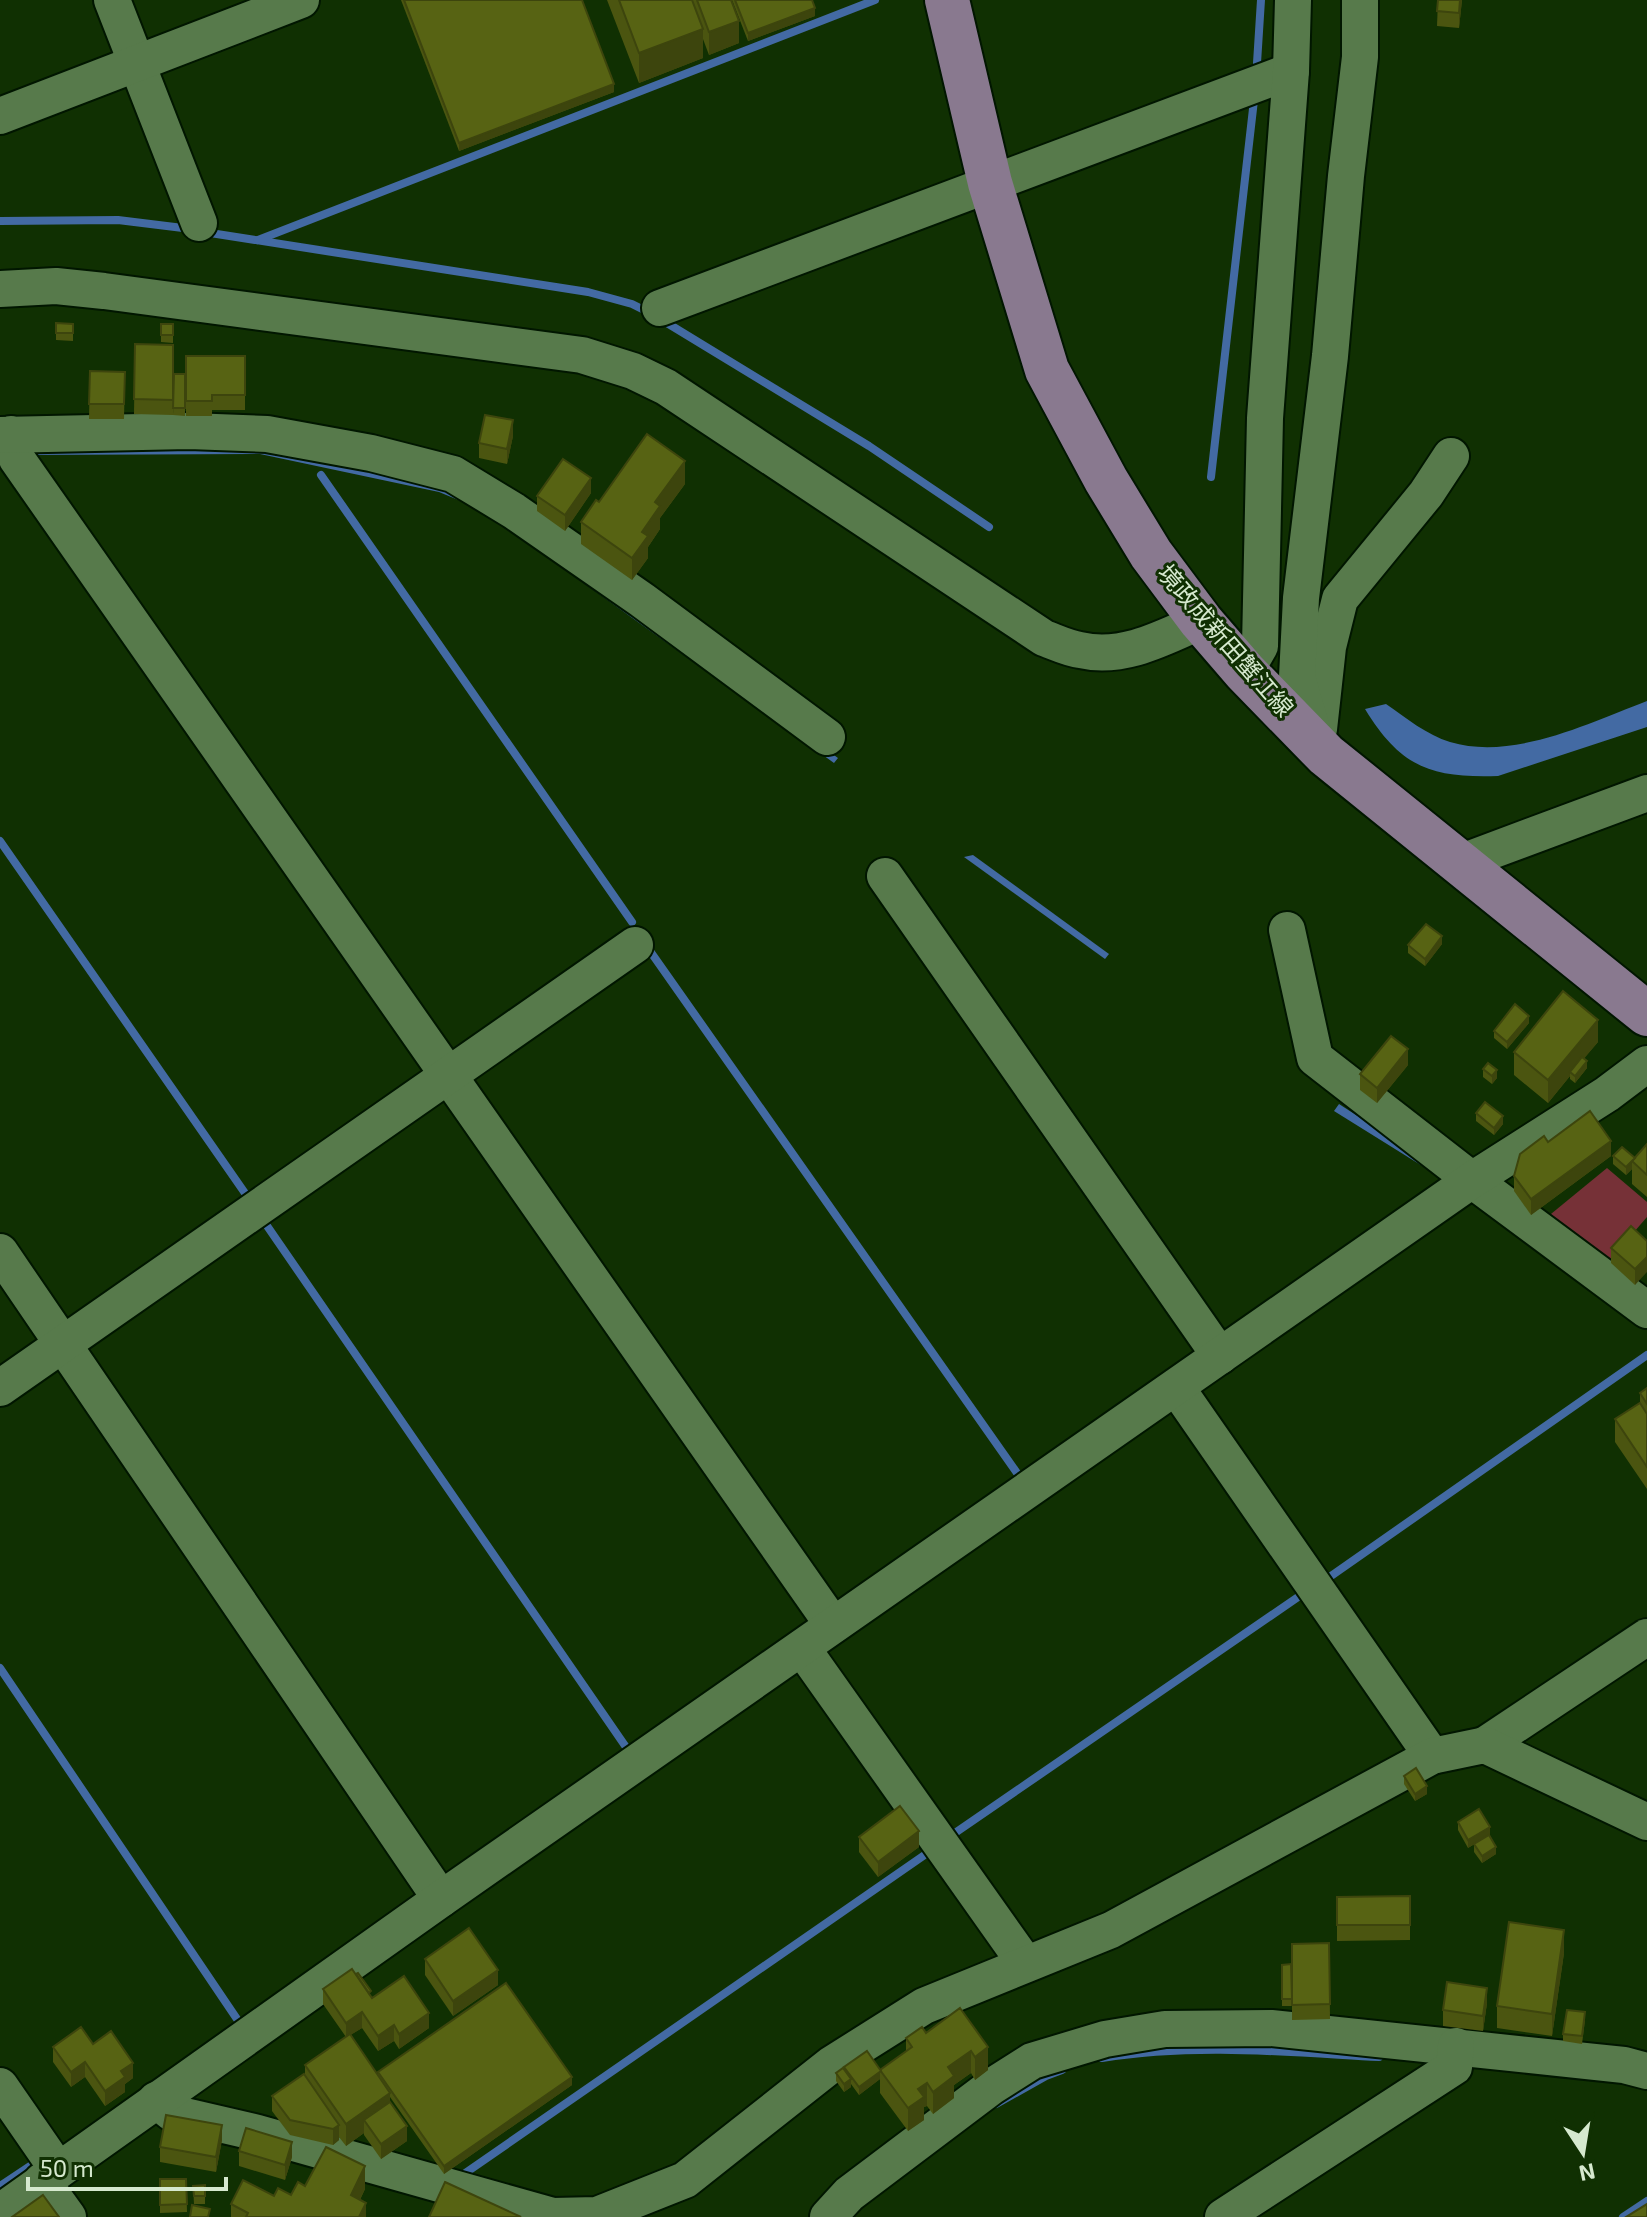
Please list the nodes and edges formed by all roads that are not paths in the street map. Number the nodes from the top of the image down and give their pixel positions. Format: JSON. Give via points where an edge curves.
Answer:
{"nodes":[{"id":1,"x":112,"y":0,"type":"edge"},
{"id":2,"x":301,"y":0,"type":"edge"},
{"id":3,"x":947,"y":0,"type":"edge"},
{"id":4,"x":1293,"y":0,"type":"edge"},
{"id":5,"x":1360,"y":0,"type":"edge"},
{"id":6,"x":136,"y":63,"type":"junction"},
{"id":7,"x":1291,"y":71,"type":"junction"},
{"id":8,"x":0,"y":116,"type":"edge"},
{"id":9,"x":990,"y":183,"type":"junction"},
{"id":10,"x":199,"y":223,"type":"dead end"},
{"id":11,"x":0,"y":289,"type":"edge"},
{"id":12,"x":660,"y":308,"type":"dead end"},
{"id":13,"x":10,"y":443,"type":"edge"},
{"id":14,"x":1451,"y":456,"type":"dead end"},
{"id":15,"x":1201,"y":621,"type":"junction"},
{"id":16,"x":1245,"y":672,"type":"junction"},
{"id":17,"x":827,"y":737,"type":"dead end"},
{"id":18,"x":1317,"y":746,"type":"junction"},
{"id":19,"x":1647,"y":793,"type":"edge"},
{"id":20,"x":1459,"y":863,"type":"junction"},
{"id":21,"x":885,"y":876,"type":"dead end"},
{"id":22,"x":1287,"y":930,"type":"dead end"},
{"id":23,"x":635,"y":945,"type":"dead end"},
{"id":24,"x":1647,"y":1014,"type":"edge"},
{"id":25,"x":1647,"y":1064,"type":"edge"},
{"id":26,"x":449,"y":1074,"type":"junction"},
{"id":27,"x":1472,"y":1180,"type":"junction"},
{"id":28,"x":0,"y":1252,"type":"edge"},
{"id":29,"x":1647,"y":1310,"type":"edge"},
{"id":30,"x":64,"y":1343,"type":"junction"},
{"id":31,"x":1220,"y":1356,"type":"junction"},
{"id":32,"x":1176,"y":1387,"type":"junction"},
{"id":33,"x":0,"y":1388,"type":"edge"},
{"id":34,"x":833,"y":1625,"type":"junction"},
{"id":35,"x":1647,"y":1637,"type":"edge"},
{"id":36,"x":802,"y":1648,"type":"junction"},
{"id":37,"x":1485,"y":1745,"type":"junction"},
{"id":38,"x":1432,"y":1756,"type":"junction"},
{"id":39,"x":1647,"y":1822,"type":"edge"},
{"id":40,"x":441,"y":1899,"type":"junction"},
{"id":41,"x":1025,"y":1963,"type":"junction"},
{"id":42,"x":1456,"y":2046,"type":"junction"},
{"id":43,"x":1647,"y":2071,"type":"edge"},
{"id":44,"x":0,"y":2086,"type":"edge"},
{"id":45,"x":156,"y":2100,"type":"junction"},
{"id":46,"x":50,"y":2176,"type":"junction"},
{"id":47,"x":0,"y":2212,"type":"edge"},
{"id":48,"x":68,"y":2217,"type":"edge"},
{"id":49,"x":828,"y":2217,"type":"edge"},
{"id":50,"x":1223,"y":2217,"type":"edge"}],
"edges":[{"from":1,"to":6,"type":"street"},
{"from":2,"to":6,"type":"street"},
{"from":3,"to":9,"type":"main road","name":"境政成新田蟹江線"},
{"from":4,"to":7,"type":"street"},
{"from":5,"to":18,"type":"street","via":[[1360,57],[1298,645],[1297,677]]},
{"from":6,"to":8,"type":"street"},
{"from":6,"to":10,"type":"street"},
{"from":7,"to":9,"type":"street"},
{"from":7,"to":16,"type":"street","via":[[1265,418],[1260,646]]},
{"from":9,"to":12,"type":"street"},
{"from":9,"to":15,"type":"main road","name":"境政成新田蟹江線","via":[[1047,370],[1151,554]]},
{"from":11,"to":15,"type":"street","via":[[92,290],[582,355],[666,387],[1044,638],[1081,651],[1119,652]]},
{"from":13,"to":17,"type":"street","via":[[189,431],[267,434],[453,474],[642,600]]},
{"from":13,"to":26,"type":"street"},
{"from":14,"to":18,"type":"street","via":[[1340,599],[1328,647]]},
{"from":15,"to":16,"type":"main road","name":"境政成新田蟹江線"},
{"from":16,"to":18,"type":"main road","name":"境政成新田蟹江線"},
{"from":18,"to":20,"type":"main road","name":"境政成新田蟹江線"},
{"from":19,"to":20,"type":"street"},
{"from":20,"to":24,"type":"main road","name":"境政成新田蟹江線"},
{"from":21,"to":31,"type":"street"},
{"from":22,"to":27,"type":"street","via":[[1315,1058]]},
{"from":23,"to":26,"type":"street"},
{"from":25,"to":27,"type":"street"},
{"from":26,"to":30,"type":"street"},
{"from":26,"to":34,"type":"street"},
{"from":27,"to":29,"type":"street"},
{"from":27,"to":31,"type":"street"},
{"from":28,"to":30,"type":"street"},
{"from":30,"to":33,"type":"street"},
{"from":30,"to":40,"type":"street"},
{"from":31,"to":32,"type":"street"},
{"from":32,"to":34,"type":"street"},
{"from":32,"to":38,"type":"street"},
{"from":34,"to":36,"type":"street"},
{"from":35,"to":37,"type":"street"},
{"from":36,"to":40,"type":"street"},
{"from":36,"to":41,"type":"street"},
{"from":37,"to":38,"type":"street"},
{"from":37,"to":39,"type":"street"},
{"from":38,"to":41,"type":"street","via":[[1111,1930]]},
{"from":40,"to":45,"type":"street"},
{"from":41,"to":45,"type":"street","via":[[924,2006],[832,2064],[685,2180],[597,2215],[553,2216],[172,2113]]},
{"from":42,"to":43,"type":"street"},
{"from":42,"to":49,"type":"street","via":[[1271,2028],[1165,2029],[1105,2039],[1032,2061],[925,2135],[849,2194]]},
{"from":42,"to":50,"type":"street","via":[[1454,2067]]},
{"from":44,"to":46,"type":"street"},
{"from":45,"to":46,"type":"street"},
{"from":46,"to":47,"type":"street"},
{"from":46,"to":48,"type":"street"}]}
